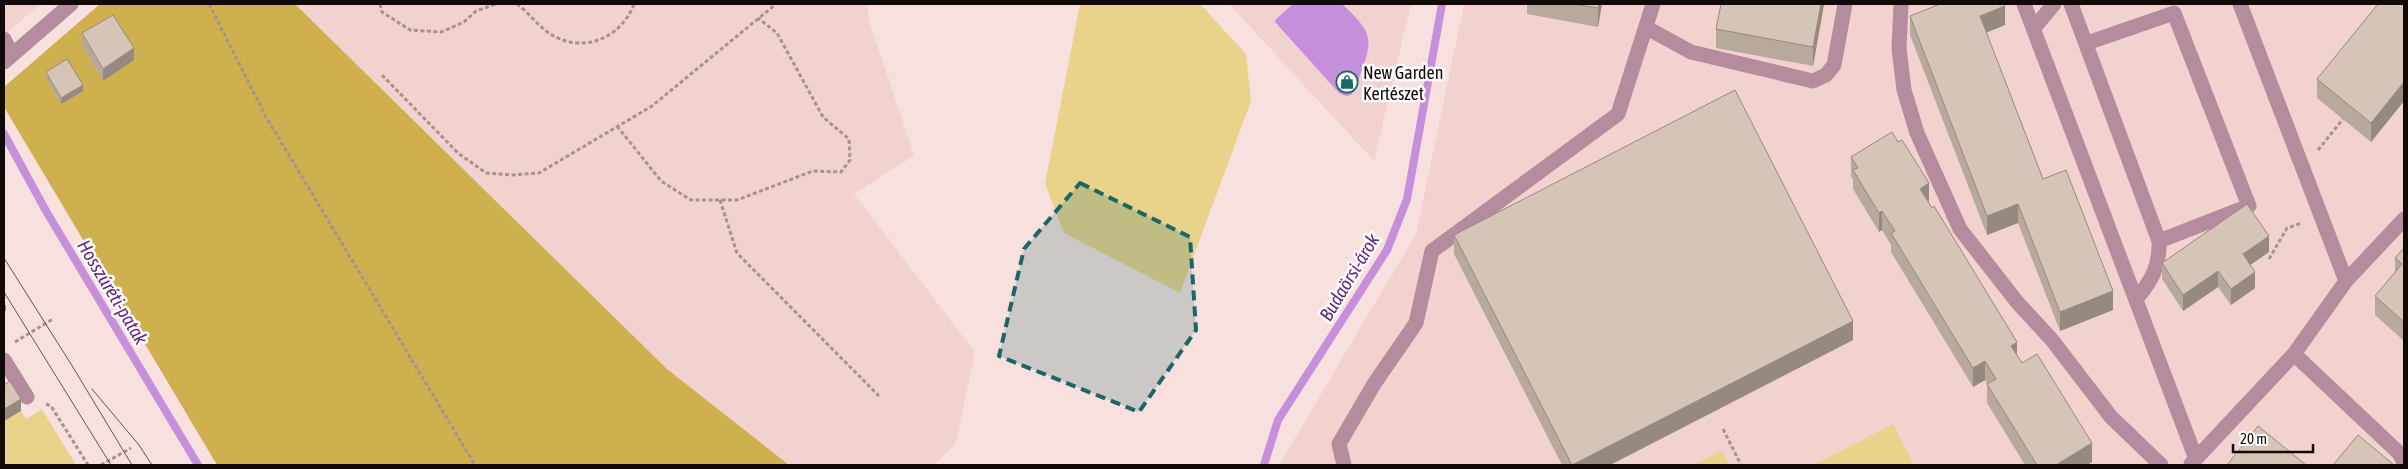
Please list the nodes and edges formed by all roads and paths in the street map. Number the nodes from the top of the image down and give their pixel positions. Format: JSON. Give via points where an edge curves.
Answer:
{"nodes":[{"id":1,"x":71,"y":4,"type":"edge"},
{"id":2,"x":208,"y":4,"type":"edge"},
{"id":3,"x":380,"y":4,"type":"edge"},
{"id":4,"x":496,"y":4,"type":"edge"},
{"id":5,"x":517,"y":4,"type":"edge"},
{"id":6,"x":634,"y":4,"type":"edge"},
{"id":7,"x":776,"y":4,"type":"edge"},
{"id":8,"x":1654,"y":4,"type":"edge"},
{"id":9,"x":1845,"y":4,"type":"edge"},
{"id":10,"x":1901,"y":4,"type":"edge"},
{"id":11,"x":2024,"y":4,"type":"edge"},
{"id":12,"x":2054,"y":4,"type":"edge"},
{"id":13,"x":2071,"y":4,"type":"edge"},
{"id":14,"x":2240,"y":4,"type":"edge"},
{"id":15,"x":758,"y":18,"type":"junction"},
{"id":16,"x":1647,"y":28,"type":"junction"},
{"id":17,"x":2034,"y":28,"type":"junction"},
{"id":18,"x":4,"y":39,"type":"edge"},
{"id":19,"x":2087,"y":43,"type":"junction"},
{"id":20,"x":8,"y":59,"type":"edge"},
{"id":21,"x":382,"y":75,"type":"dead end"},
{"id":22,"x":2343,"y":119,"type":"edge"},
{"id":23,"x":617,"y":126,"type":"junction"},
{"id":24,"x":2303,"y":168,"type":"junction"},
{"id":25,"x":720,"y":200,"type":"junction"},
{"id":26,"x":2322,"y":216,"type":"junction"},
{"id":27,"x":2404,"y":219,"type":"edge"},
{"id":28,"x":2160,"y":241,"type":"junction"},
{"id":29,"x":2269,"y":259,"type":"dead end"},
{"id":30,"x":2346,"y":281,"type":"junction"},
{"id":31,"x":2136,"y":299,"type":"junction"},
{"id":32,"x":53,"y":319,"type":"dead end"},
{"id":33,"x":10,"y":345,"type":"dead end"},
{"id":34,"x":2294,"y":354,"type":"junction"},
{"id":35,"x":4,"y":360,"type":"edge"},
{"id":36,"x":27,"y":396,"type":"joint"},
{"id":37,"x":879,"y":396,"type":"dead end"},
{"id":38,"x":1723,"y":430,"type":"dead end"},
{"id":39,"x":131,"y":448,"type":"dead end"},
{"id":40,"x":2193,"y":462,"type":"edge"},
{"id":41,"x":2404,"y":462,"type":"edge"},
{"id":42,"x":88,"y":465,"type":"edge"},
{"id":43,"x":102,"y":465,"type":"edge"},
{"id":44,"x":475,"y":465,"type":"edge"},
{"id":45,"x":1344,"y":465,"type":"edge"},
{"id":46,"x":1741,"y":465,"type":"edge"},
{"id":47,"x":2161,"y":465,"type":"edge"}],
"edges":[{"from":1,"to":20,"type":"street"},
{"from":2,"to":44,"type":"path","via":[[266,117]]},
{"from":3,"to":4,"type":"path","via":[[382,12],[410,30],[441,32],[464,22],[476,11]]},
{"from":5,"to":6,"type":"path","via":[[550,35],[576,45],[611,34],[629,16]]},
{"from":7,"to":15,"type":"path"},
{"from":8,"to":16,"type":"street"},
{"from":9,"to":16,"type":"street","via":[[1834,65],[1826,75],[1812,81],[1691,52]]},
{"from":10,"to":47,"type":"street","via":[[1899,48],[1904,90],[1917,134],[1960,229],[2111,417]]},
{"from":11,"to":17,"type":"street"},
{"from":12,"to":17,"type":"street"},
{"from":13,"to":19,"type":"street"},
{"from":14,"to":24,"type":"street"},
{"from":15,"to":23,"type":"path","via":[[652,106]]},
{"from":15,"to":25,"type":"path","via":[[777,33],[823,117],[849,139],[850,160],[841,172],[813,171],[737,200]]},
{"from":16,"to":45,"type":"street","via":[[1618,114],[1432,251],[1416,323],[1374,384],[1339,444]]},
{"from":17,"to":31,"type":"street"},
{"from":18,"to":20,"type":"street"},
{"from":19,"to":28,"type":"street"},
{"from":19,"to":28,"type":"street","via":[[2174,13],[2249,206]]},
{"from":21,"to":23,"type":"path","via":[[458,153],[486,172],[539,173]]},
{"from":22,"to":24,"type":"path"},
{"from":23,"to":25,"type":"path","via":[[661,181],[691,200]]},
{"from":24,"to":26,"type":"street"},
{"from":25,"to":37,"type":"path","via":[[737,253]]},
{"from":26,"to":29,"type":"path","via":[[2287,228]]},
{"from":26,"to":30,"type":"street"},
{"from":27,"to":30,"type":"street"},
{"from":28,"to":31,"type":"street","via":[[2160,258],[2154,274]]},
{"from":30,"to":34,"type":"street"},
{"from":31,"to":40,"type":"street"},
{"from":32,"to":33,"type":"path"},
{"from":34,"to":40,"type":"street"},
{"from":34,"to":41,"type":"street"},
{"from":35,"to":36,"type":"street"},
{"from":36,"to":42,"type":"path","via":[[51,406]]},
{"from":38,"to":46,"type":"path"},
{"from":39,"to":43,"type":"path"}]}
